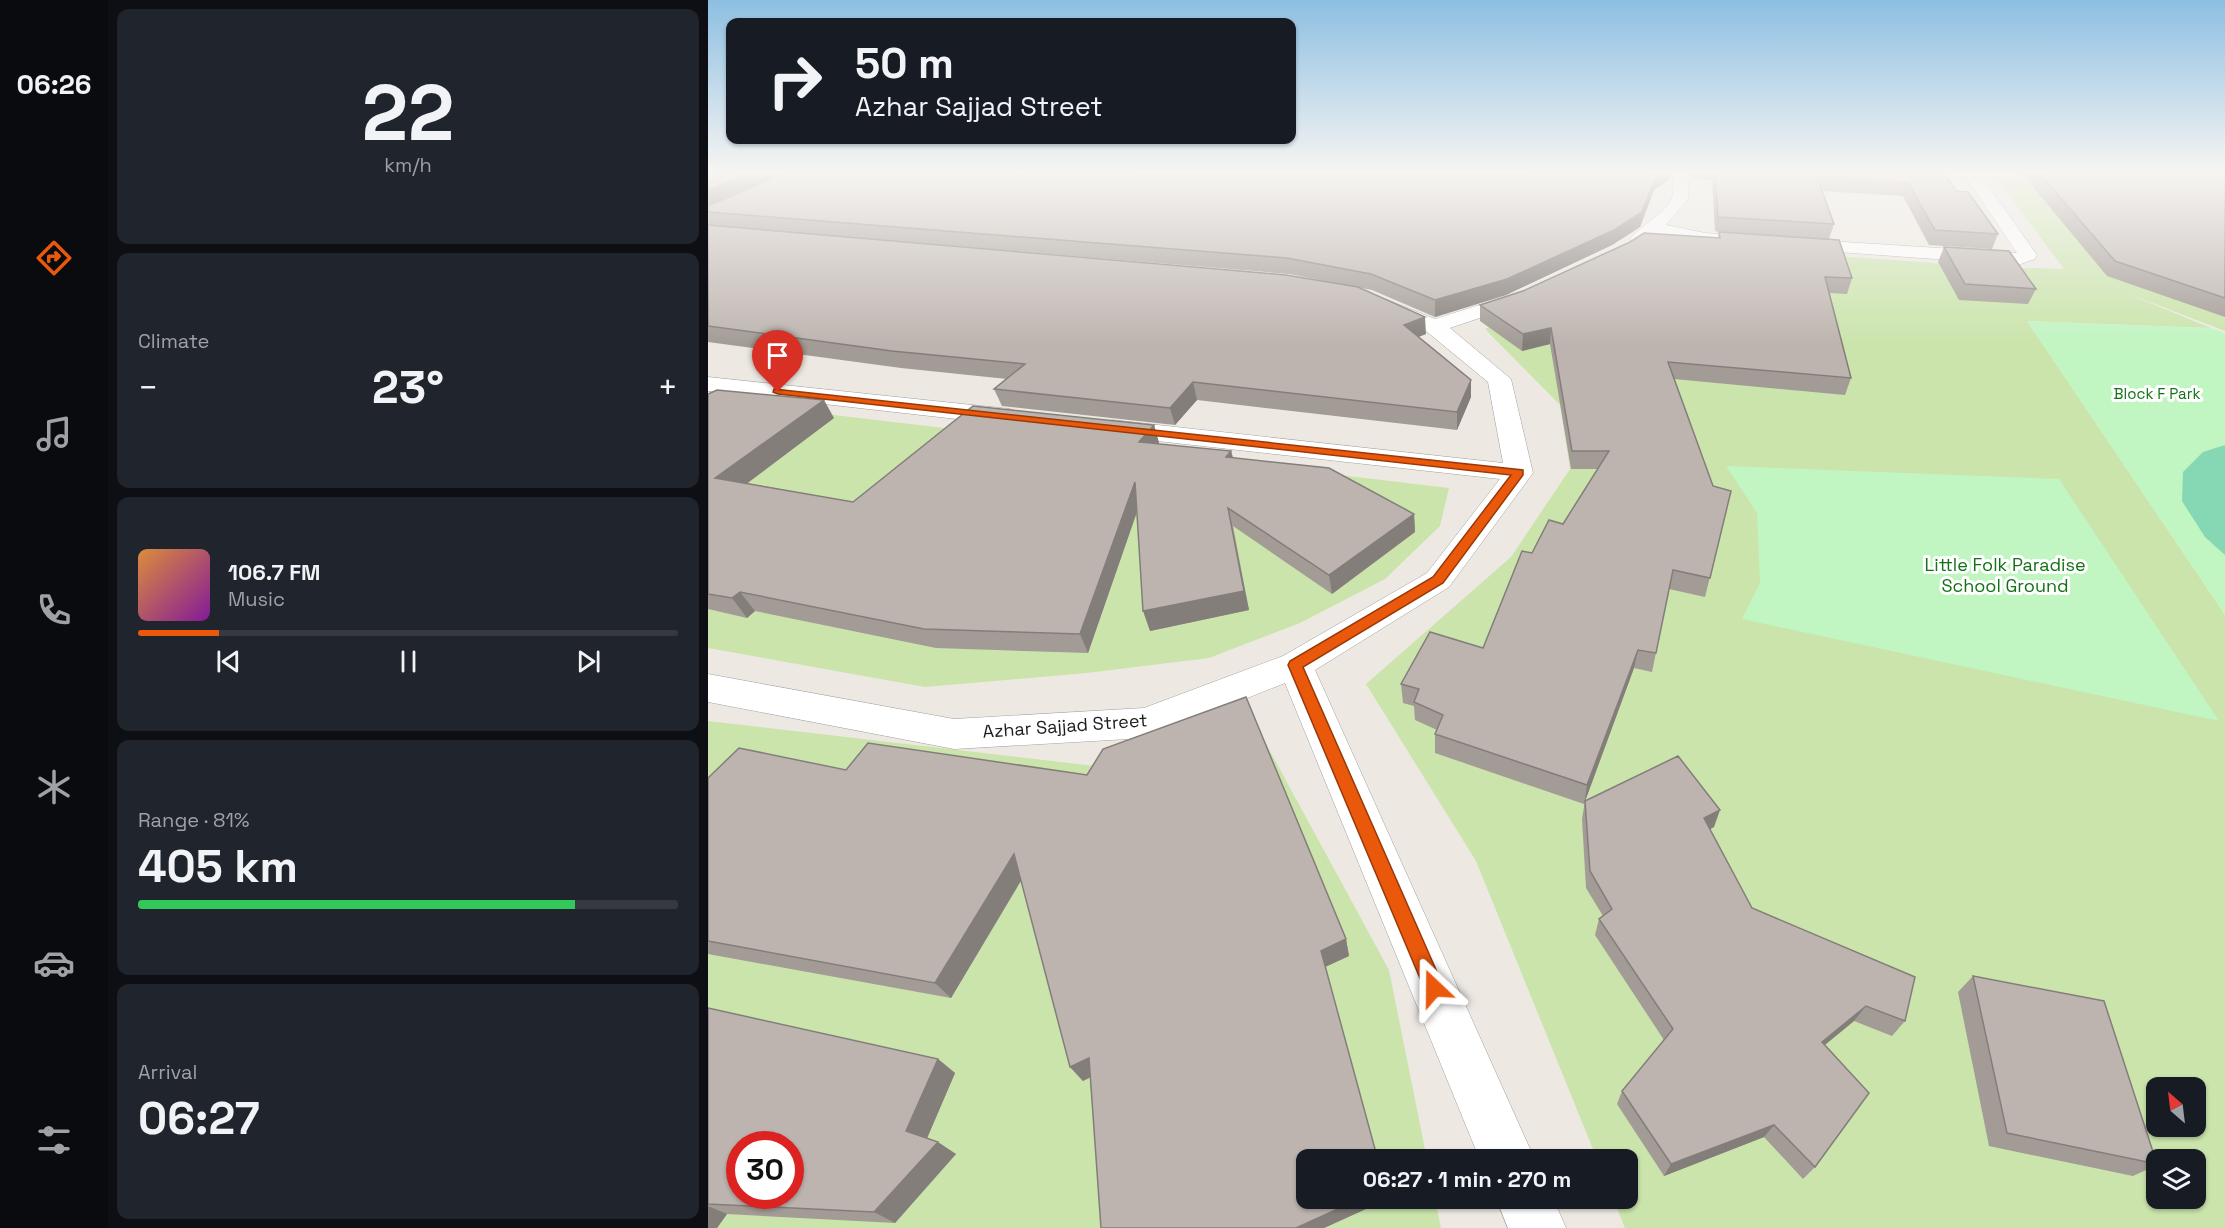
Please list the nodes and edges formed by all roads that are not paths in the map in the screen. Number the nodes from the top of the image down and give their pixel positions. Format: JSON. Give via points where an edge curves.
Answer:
{"nodes":[{"id":1,"x":1651,"y":230,"type":"edge"},
{"id":2,"x":1666,"y":230,"type":"edge"},
{"id":3,"x":2011,"y":230,"type":"edge"},
{"id":4,"x":1620,"y":251,"type":"edge"},
{"id":5,"x":1535,"y":291,"type":"edge"},
{"id":6,"x":1365,"y":296,"type":"edge"},
{"id":7,"x":1434,"y":326,"type":"junction"},
{"id":8,"x":708,"y":384,"type":"edge"},
{"id":9,"x":1037,"y":420,"type":"edge"},
{"id":10,"x":1084,"y":425,"type":"edge"},
{"id":11,"x":1519,"y":473,"type":"junction"},
{"id":12,"x":1295,"y":665,"type":"junction"},
{"id":13,"x":708,"y":688,"type":"edge"},
{"id":14,"x":1503,"y":1149,"type":"edge"},
{"id":15,"x":1529,"y":1209,"type":"edge"},
{"id":16,"x":1537,"y":1228,"type":"edge"}],
"edges":[{"from":1,"to":4,"type":"street"},
{"from":2,"to":3,"type":"street","via":[[1705,238],[2018,259],[2028,255]]},
{"from":5,"to":7,"type":"street"},
{"from":6,"to":7,"type":"street"},
{"from":7,"to":11,"type":"street","via":[[1499,379]]},
{"from":8,"to":9,"type":"street"},
{"from":10,"to":11,"type":"street"},
{"from":11,"to":12,"type":"street","name":"Azhar Sajjad Street","via":[[1438,580]]},
{"from":12,"to":13,"type":"street","name":"Azhar Sajjad Street","via":[[1146,723],[954,734]]},
{"from":12,"to":14,"type":"street"},
{"from":15,"to":16,"type":"street"}]}
